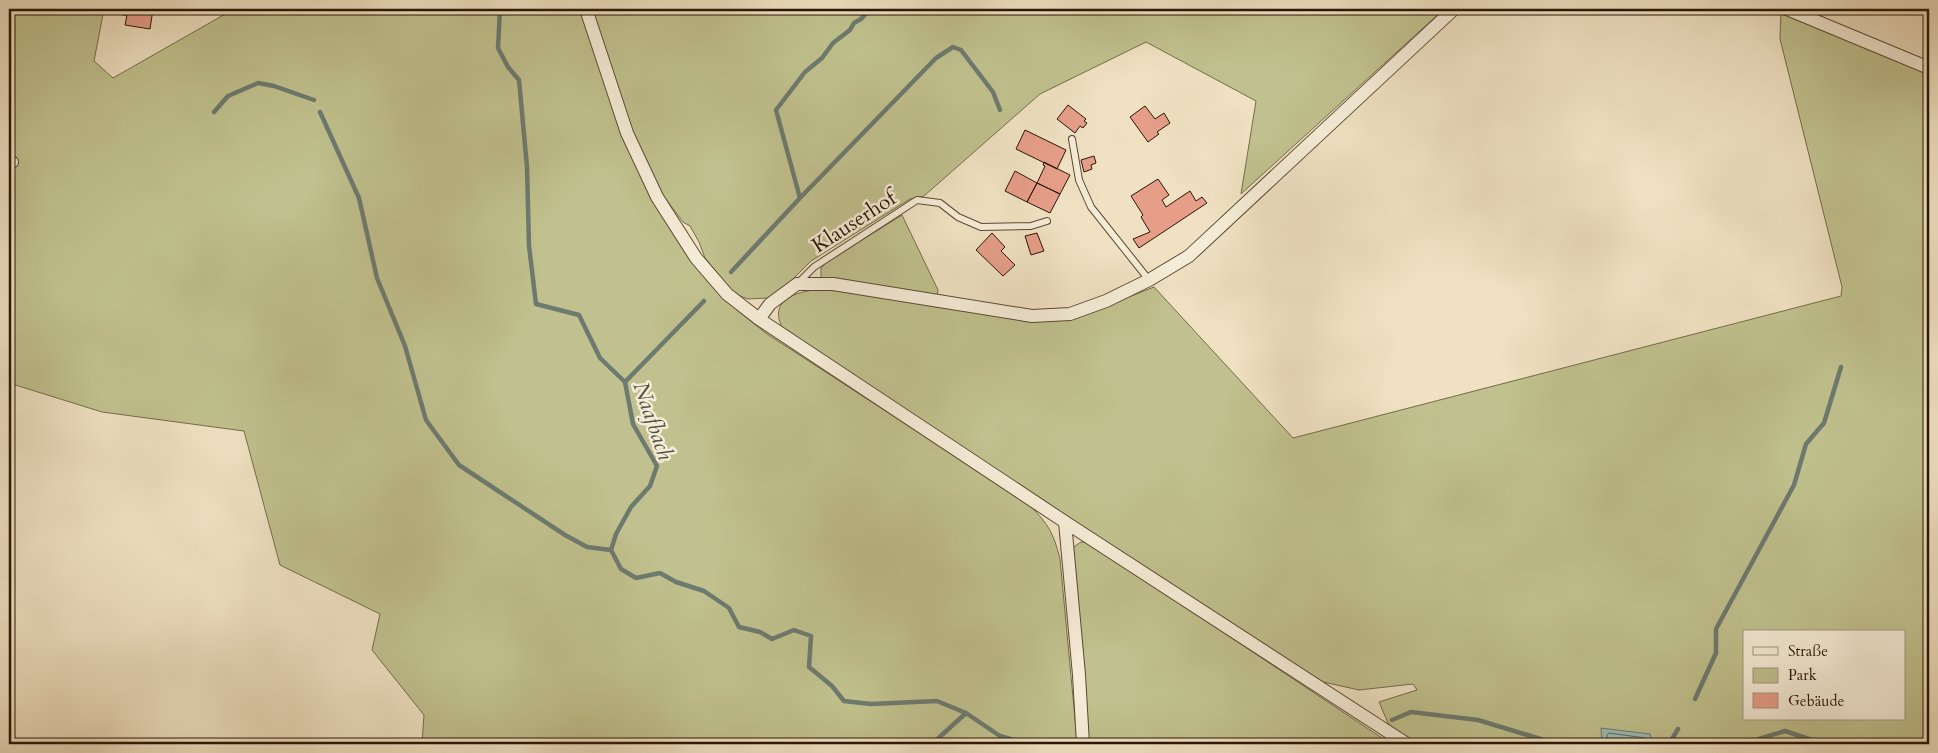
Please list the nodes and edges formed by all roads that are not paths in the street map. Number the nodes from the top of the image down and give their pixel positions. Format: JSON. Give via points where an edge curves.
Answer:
{"nodes":[{"id":1,"x":586,"y":9,"type":"edge"},
{"id":2,"x":1454,"y":9,"type":"edge"},
{"id":3,"x":1787,"y":9,"type":"edge"},
{"id":4,"x":1929,"y":68,"type":"edge"},
{"id":5,"x":1072,"y":139,"type":"dead end"},
{"id":6,"x":1047,"y":222,"type":"dead end"},
{"id":7,"x":1149,"y":280,"type":"junction"},
{"id":8,"x":797,"y":284,"type":"junction"},
{"id":9,"x":759,"y":319,"type":"junction"},
{"id":10,"x":1065,"y":522,"type":"junction"},
{"id":11,"x":1083,"y":744,"type":"edge"},
{"id":12,"x":1407,"y":744,"type":"edge"}],
"edges":[{"from":1,"to":9,"type":"street","via":[[627,133],[657,197],[696,258],[727,294]]},
{"from":2,"to":7,"type":"street","via":[[1189,256]]},
{"from":3,"to":4,"type":"street"},
{"from":5,"to":7,"type":"lane","via":[[1079,180],[1091,208]]},
{"from":6,"to":8,"type":"lane","name":"Klauserhof","via":[[1031,226],[981,227],[958,217],[940,202],[917,200],[814,267]]},
{"from":7,"to":8,"type":"street","via":[[1106,302],[1070,314],[1032,316],[833,284]]},
{"from":8,"to":9,"type":"street","via":[[770,304]]},
{"from":9,"to":10,"type":"street"},
{"from":10,"to":11,"type":"street"},
{"from":10,"to":12,"type":"street"}]}
